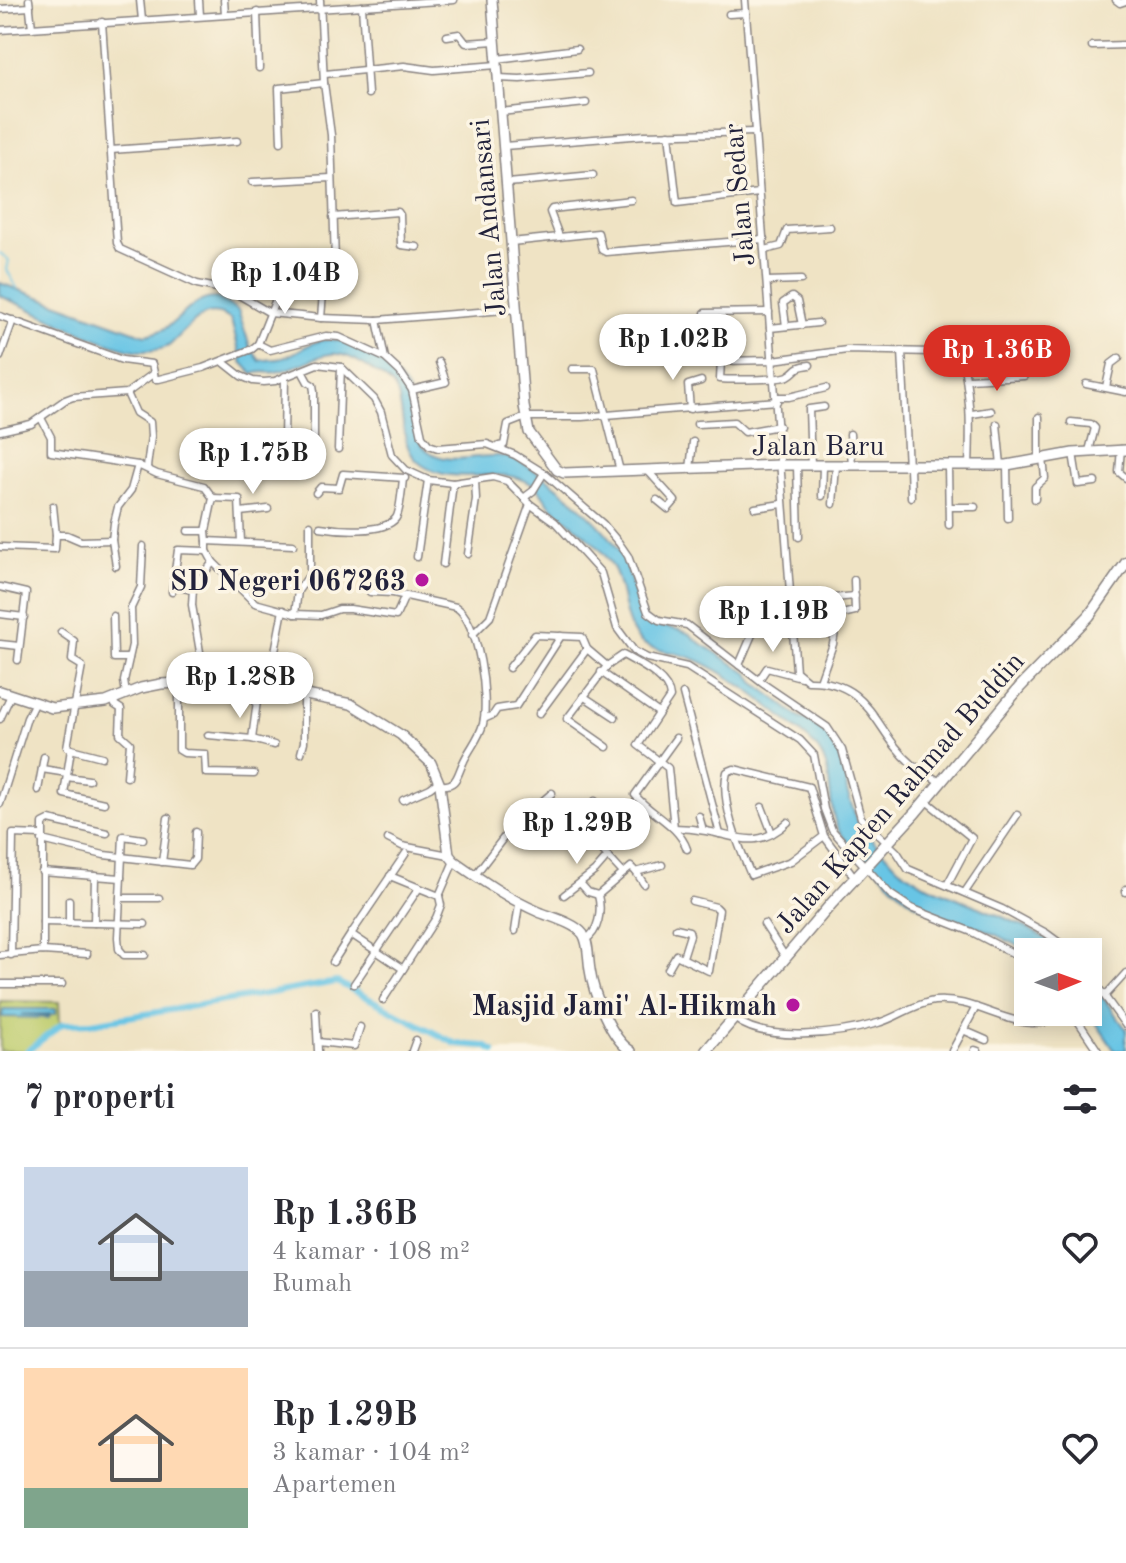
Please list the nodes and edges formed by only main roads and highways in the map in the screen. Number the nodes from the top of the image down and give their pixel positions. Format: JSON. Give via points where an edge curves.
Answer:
{"nodes":[{"id":1,"x":1126,"y":563,"type":"edge"},
{"id":2,"x":706,"y":1051,"type":"edge"}],
"edges":[{"from":1,"to":2,"type":"main road","name":"Jalan Kapten Rahmad Buddin","via":[[1076,631],[1040,665]]}]}
